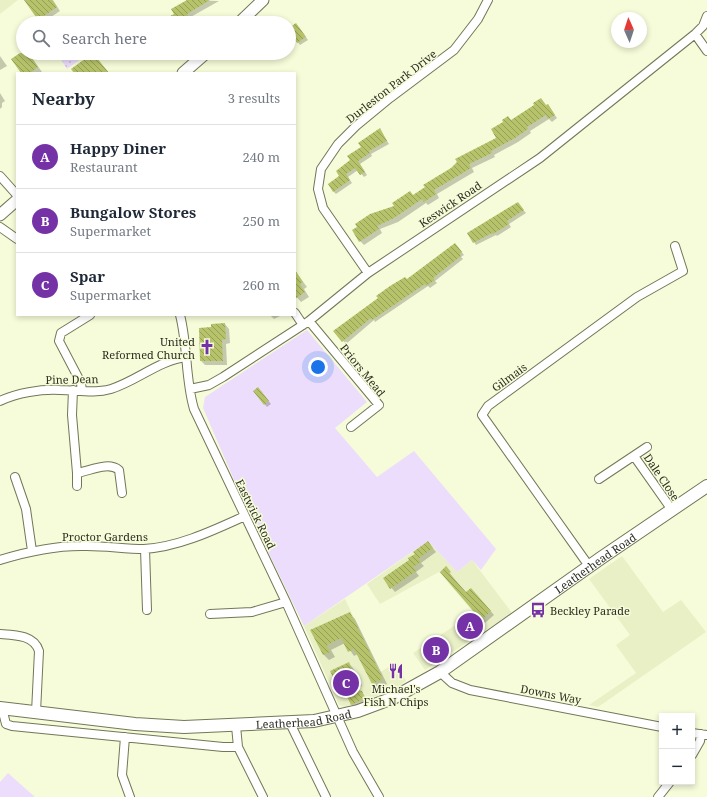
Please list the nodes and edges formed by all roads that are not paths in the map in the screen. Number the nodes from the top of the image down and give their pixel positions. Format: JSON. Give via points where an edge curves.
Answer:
{"nodes":[{"id":1,"x":263,"y":0,"type":"edge"},
{"id":2,"x":488,"y":0,"type":"edge"},
{"id":3,"x":246,"y":16,"type":"edge"},
{"id":4,"x":707,"y":16,"type":"edge"},
{"id":5,"x":695,"y":34,"type":"junction"},
{"id":6,"x":707,"y":51,"type":"edge"},
{"id":7,"x":198,"y":60,"type":"edge"},
{"id":8,"x":184,"y":72,"type":"edge"},
{"id":9,"x":0,"y":176,"type":"edge"},
{"id":10,"x":16,"y":194,"type":"edge"},
{"id":11,"x":16,"y":201,"type":"edge"},
{"id":12,"x":0,"y":215,"type":"edge"},
{"id":13,"x":0,"y":227,"type":"edge"},
{"id":14,"x":16,"y":239,"type":"edge"},
{"id":15,"x":675,"y":246,"type":"dead end"},
{"id":16,"x":368,"y":273,"type":"junction"},
{"id":17,"x":296,"y":314,"type":"edge"},
{"id":18,"x":88,"y":316,"type":"edge"},
{"id":19,"x":180,"y":316,"type":"edge"},
{"id":20,"x":306,"y":323,"type":"junction"},
{"id":21,"x":187,"y":357,"type":"junction"},
{"id":22,"x":190,"y":389,"type":"junction"},
{"id":23,"x":73,"y":390,"type":"junction"},
{"id":24,"x":82,"y":391,"type":"junction"},
{"id":25,"x":0,"y":401,"type":"edge"},
{"id":26,"x":351,"y":427,"type":"dead end"},
{"id":27,"x":647,"y":447,"type":"dead end"},
{"id":28,"x":634,"y":456,"type":"junction"},
{"id":29,"x":76,"y":473,"type":"junction"},
{"id":30,"x":15,"y":477,"type":"dead end"},
{"id":31,"x":599,"y":479,"type":"dead end"},
{"id":32,"x":77,"y":486,"type":"dead end"},
{"id":33,"x":707,"y":486,"type":"edge"},
{"id":34,"x":122,"y":493,"type":"dead end"},
{"id":35,"x":672,"y":510,"type":"junction"},
{"id":36,"x":245,"y":516,"type":"junction"},
{"id":37,"x":145,"y":549,"type":"junction"},
{"id":38,"x":32,"y":552,"type":"junction"},
{"id":39,"x":0,"y":560,"type":"edge"},
{"id":40,"x":589,"y":566,"type":"junction"},
{"id":41,"x":286,"y":602,"type":"junction"},
{"id":42,"x":147,"y":610,"type":"dead end"},
{"id":43,"x":210,"y":614,"type":"dead end"},
{"id":44,"x":0,"y":634,"type":"edge"},
{"id":45,"x":440,"y":672,"type":"junction"},
{"id":46,"x":1,"y":708,"type":"edge"},
{"id":47,"x":36,"y":712,"type":"junction"},
{"id":48,"x":336,"y":717,"type":"junction"},
{"id":49,"x":290,"y":722,"type":"junction"},
{"id":50,"x":236,"y":726,"type":"junction"},
{"id":51,"x":659,"y":726,"type":"edge"},
{"id":52,"x":704,"y":735,"type":"edge"},
{"id":53,"x":125,"y":737,"type":"junction"},
{"id":54,"x":238,"y":747,"type":"junction"},
{"id":55,"x":695,"y":750,"type":"edge"},
{"id":56,"x":668,"y":785,"type":"edge"},
{"id":57,"x":130,"y":797,"type":"edge"},
{"id":58,"x":264,"y":797,"type":"edge"},
{"id":59,"x":326,"y":797,"type":"edge"},
{"id":60,"x":379,"y":797,"type":"edge"},
{"id":61,"x":658,"y":797,"type":"edge"}],
"edges":[{"from":1,"to":3,"type":"street"},
{"from":2,"to":16,"type":"street","name":"Durleston Park Drive","via":[[478,19],[454,50],[356,126],[338,144],[320,169],[318,189],[323,208]]},
{"from":4,"to":5,"type":"street","name":"Keswick Road","via":[[703,26]]},
{"from":5,"to":6,"type":"street"},
{"from":5,"to":16,"type":"street","name":"Keswick Road","via":[[540,158]]},
{"from":7,"to":8,"type":"street"},
{"from":9,"to":10,"type":"street"},
{"from":11,"to":12,"type":"street"},
{"from":13,"to":14,"type":"street"},
{"from":15,"to":40,"type":"street","name":"Gilmais","via":[[683,272],[637,297],[488,406],[482,416]]},
{"from":16,"to":20,"type":"street","name":"Keswick Road"},
{"from":17,"to":20,"type":"street"},
{"from":18,"to":24,"type":"street","via":[[61,333],[59,341],[81,384]]},
{"from":19,"to":21,"type":"street","name":"Eastwick Road"},
{"from":20,"to":22,"type":"street","name":"Keswick Road","via":[[209,385]]},
{"from":20,"to":26,"type":"street","name":"Priors Mead","via":[[379,405]]},
{"from":21,"to":22,"type":"street","name":"Eastwick Road"},
{"from":21,"to":24,"type":"street","name":"Pine Dean","via":[[173,360],[110,389]]},
{"from":22,"to":36,"type":"street","name":"Eastwick Road","via":[[194,409]]},
{"from":23,"to":24,"type":"street","name":"Pine Dean"},
{"from":23,"to":25,"type":"street","name":"Pine Dean","via":[[20,394]]},
{"from":23,"to":29,"type":"street"},
{"from":27,"to":28,"type":"street","name":"Dale Close"},
{"from":28,"to":31,"type":"street","name":"Dale Close"},
{"from":28,"to":35,"type":"street","name":"Dale Close"},
{"from":29,"to":32,"type":"street"},
{"from":29,"to":34,"type":"street","via":[[108,466],[115,467],[119,470]]},
{"from":30,"to":38,"type":"street","via":[[26,509]]},
{"from":33,"to":35,"type":"main road","name":"Leatherhead Road"},
{"from":35,"to":40,"type":"main road","name":"Leatherhead Road"},
{"from":36,"to":37,"type":"street","name":"Proctor Gardens","via":[[186,540]]},
{"from":36,"to":41,"type":"street","name":"Eastwick Road"},
{"from":37,"to":38,"type":"street","name":"Proctor Gardens","via":[[80,546]]},
{"from":37,"to":42,"type":"street"},
{"from":38,"to":39,"type":"street","name":"Proctor Gardens"},
{"from":40,"to":45,"type":"main road","name":"Leatherhead Road"},
{"from":41,"to":43,"type":"street","via":[[252,612]]},
{"from":41,"to":48,"type":"street","name":"Eastwick Road"},
{"from":44,"to":47,"type":"street","via":[[15,635],[37,644],[39,651]]},
{"from":45,"to":48,"type":"main road","name":"Leatherhead Road","via":[[393,698]]},
{"from":45,"to":51,"type":"street","name":"Downs Way","via":[[452,683],[470,690]]},
{"from":46,"to":47,"type":"main road","name":"Leatherhead Road"},
{"from":46,"to":53,"type":"street","name":"Leatherhead Road","via":[[6,724],[12,726]]},
{"from":47,"to":50,"type":"main road","name":"Leatherhead Road","via":[[162,726]]},
{"from":48,"to":49,"type":"main road","name":"Leatherhead Road"},
{"from":48,"to":60,"type":"street","name":"Eastwick Road"},
{"from":49,"to":50,"type":"main road","name":"Leatherhead Road"},
{"from":49,"to":59,"type":"street"},
{"from":50,"to":54,"type":"street"},
{"from":52,"to":55,"type":"street"},
{"from":53,"to":54,"type":"street","name":"Leatherhead Road"},
{"from":53,"to":57,"type":"street","via":[[122,775]]},
{"from":54,"to":58,"type":"street"},
{"from":56,"to":61,"type":"street"}]}
